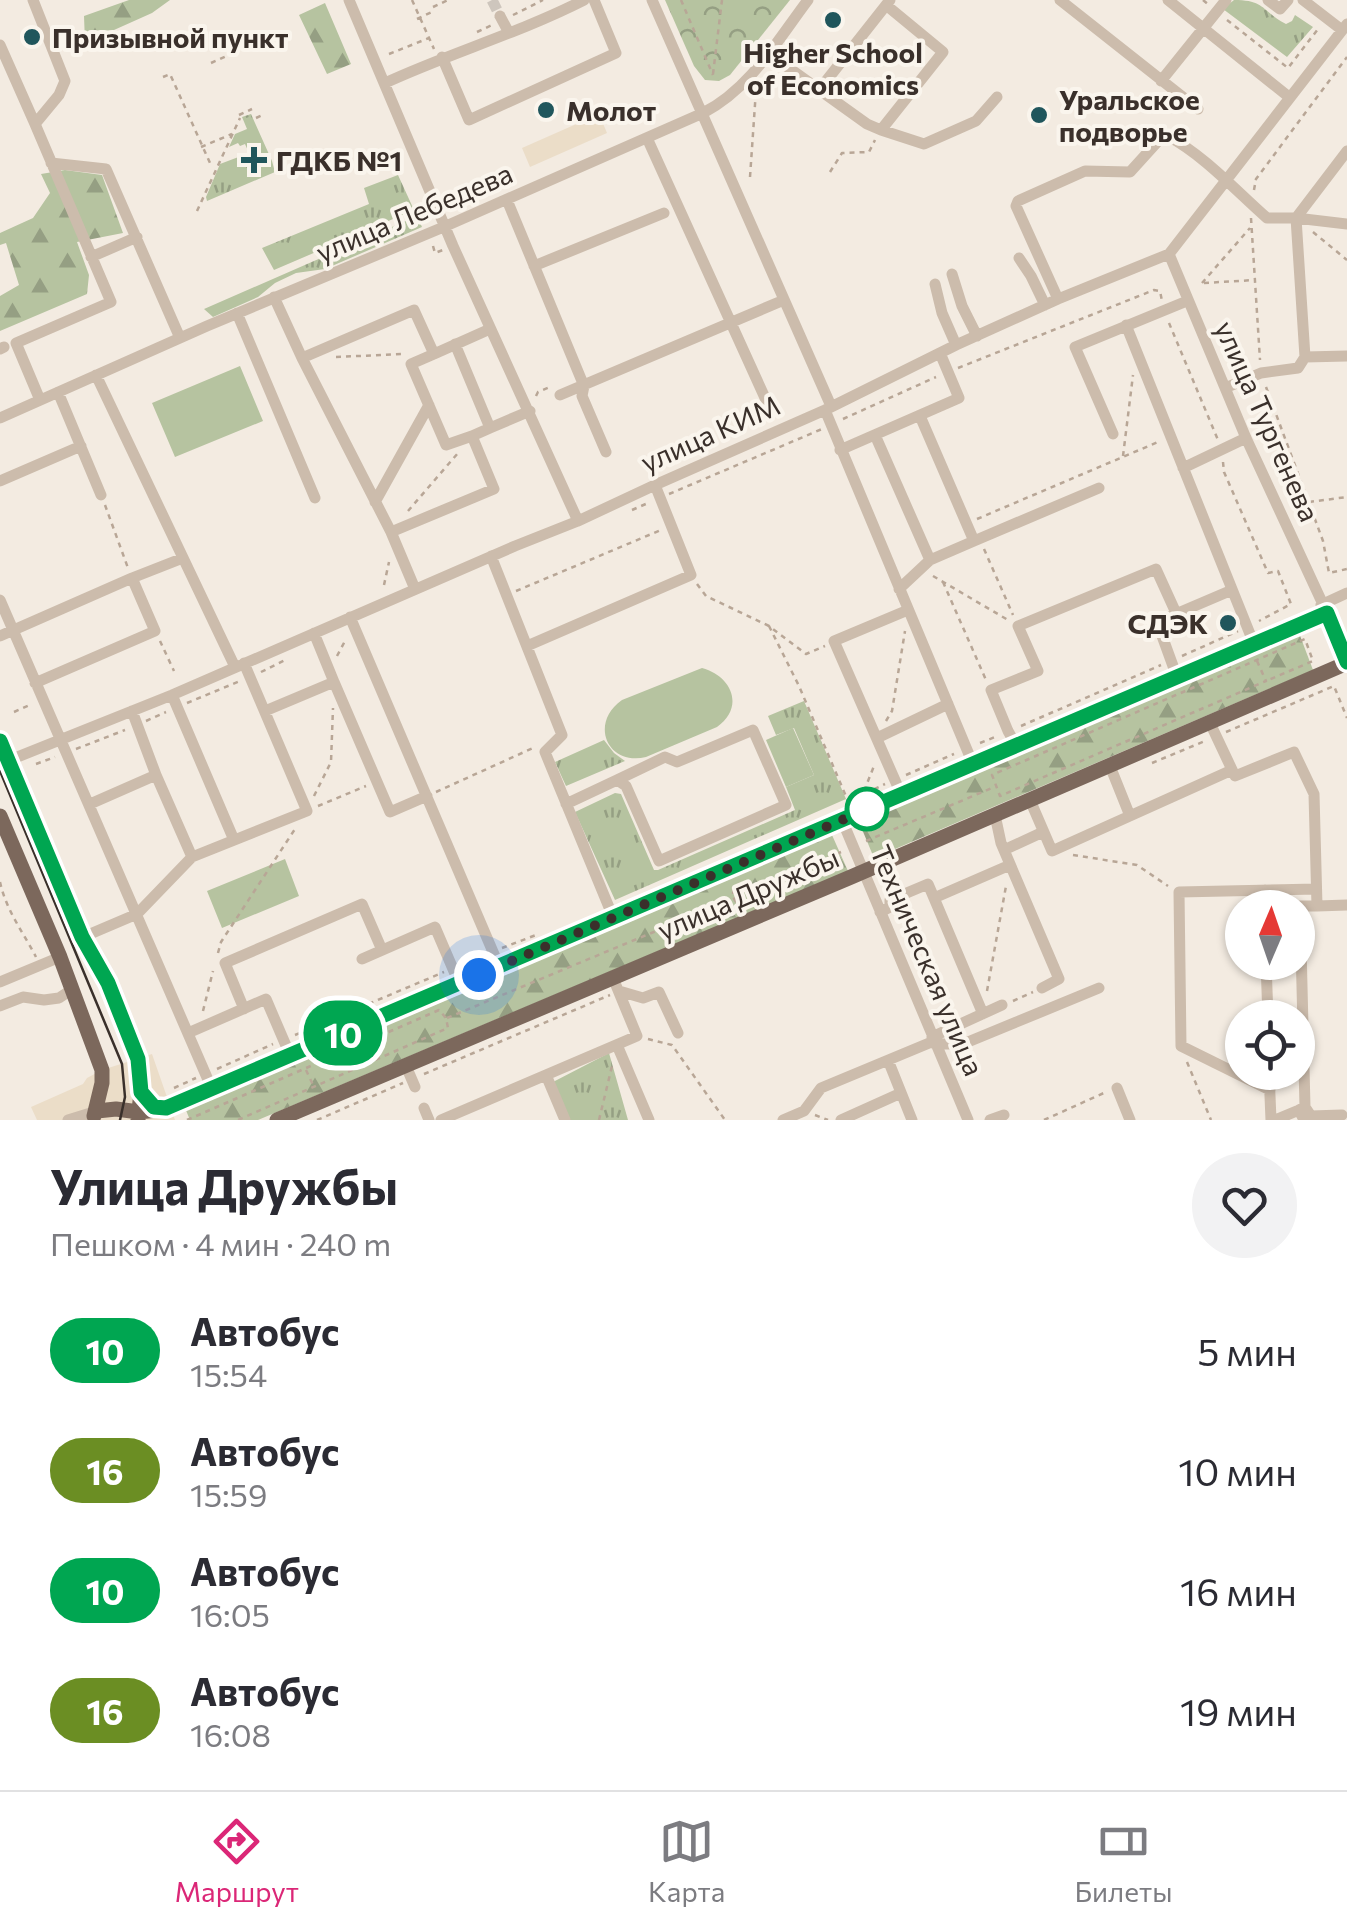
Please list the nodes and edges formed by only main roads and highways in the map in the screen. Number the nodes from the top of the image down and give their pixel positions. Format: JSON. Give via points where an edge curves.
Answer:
{"nodes":[{"id":1,"x":1324,"y":609,"type":"joint"},
{"id":2,"x":1347,"y":663,"type":"edge"},
{"id":3,"x":0,"y":742,"type":"edge"},
{"id":4,"x":4,"y":763,"type":"edge"},
{"id":5,"x":0,"y":816,"type":"edge"},
{"id":6,"x":4,"y":833,"type":"edge"},
{"id":7,"x":141,"y":1092,"type":"junction"},
{"id":8,"x":168,"y":1114,"type":"edge"},
{"id":9,"x":309,"y":1114,"type":"edge"},
{"id":10,"x":95,"y":1115,"type":"edge"},
{"id":11,"x":138,"y":1116,"type":"edge"},
{"id":12,"x":277,"y":1120,"type":"edge"}],
"edges":[{"from":1,"to":2,"type":"main road","name":"улица Тургенева"},
{"from":1,"to":8,"type":"main road","name":"улица Дружбы","via":[[1256,652],[1174,669],[614,917],[496,959],[209,1081]]},
{"from":2,"to":9,"type":"main road","name":"улица Дружбы","via":[[616,984],[406,1066]]},
{"from":3,"to":4,"type":"main road"},
{"from":4,"to":7,"type":"main road","via":[[108,983],[138,1059]]},
{"from":5,"to":6,"type":"main road"},
{"from":6,"to":10,"type":"main road","via":[[102,1070]]},
{"from":7,"to":8,"type":"main road"},
{"from":7,"to":11,"type":"main road"},
{"from":8,"to":11,"type":"main road","name":"улица Дружбы"},
{"from":9,"to":12,"type":"main road","name":"улица Дружбы"},
{"from":10,"to":11,"type":"main road","name":"улица Дружбы","via":[[116,1109]]}]}
